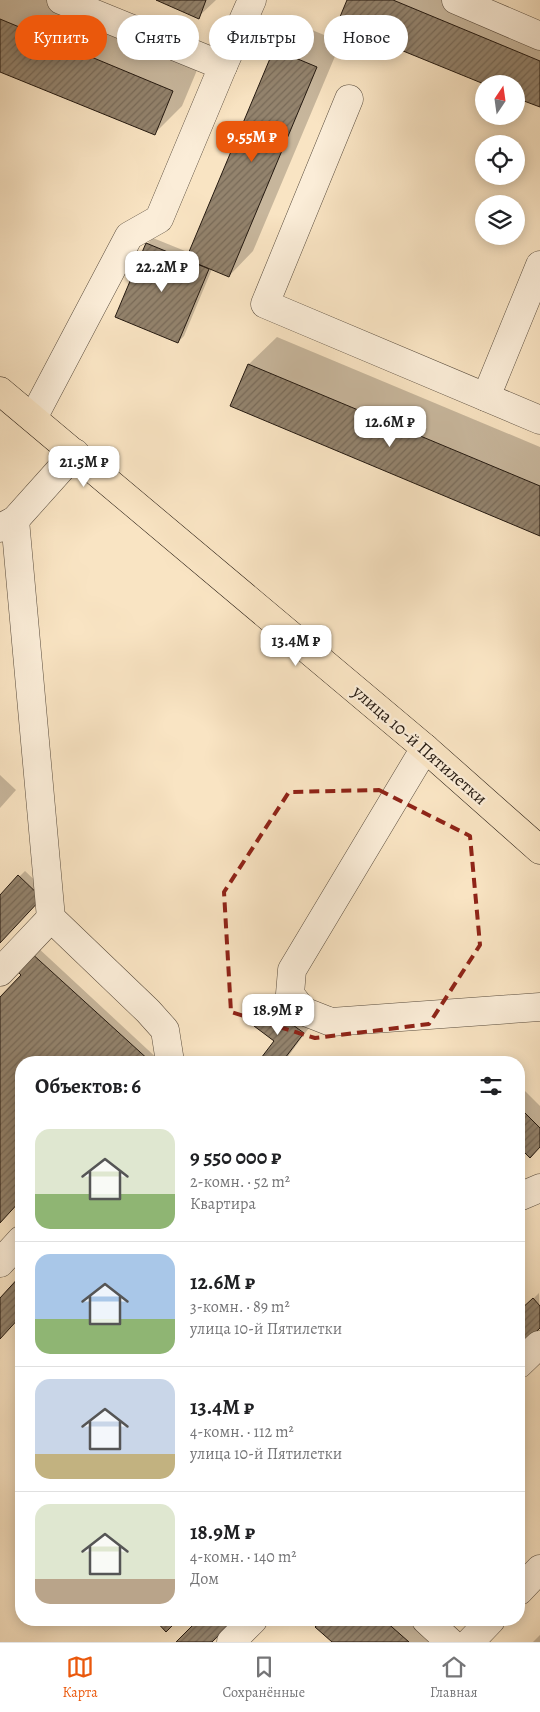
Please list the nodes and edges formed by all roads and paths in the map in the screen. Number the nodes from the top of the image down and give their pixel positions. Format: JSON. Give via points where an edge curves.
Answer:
{"nodes":[{"id":1,"x":61,"y":0,"type":"edge"},
{"id":2,"x":252,"y":0,"type":"edge"},
{"id":3,"x":456,"y":0,"type":"edge"},
{"id":4,"x":104,"y":8,"type":"edge"},
{"id":5,"x":540,"y":36,"type":"edge"},
{"id":6,"x":223,"y":66,"type":"junction"},
{"id":7,"x":349,"y":99,"type":"dead end"},
{"id":8,"x":540,"y":265,"type":"edge"},
{"id":9,"x":0,"y":391,"type":"edge"},
{"id":10,"x":486,"y":397,"type":"junction"},
{"id":11,"x":33,"y":418,"type":"junction"},
{"id":12,"x":540,"y":420,"type":"edge"},
{"id":13,"x":75,"y":452,"type":"junction"},
{"id":14,"x":7,"y":524,"type":"edge"},
{"id":15,"x":425,"y":748,"type":"junction"},
{"id":16,"x":540,"y":850,"type":"edge"},
{"id":17,"x":51,"y":918,"type":"junction"},
{"id":18,"x":0,"y":972,"type":"edge"},
{"id":19,"x":540,"y":1006,"type":"edge"},
{"id":20,"x":169,"y":1056,"type":"edge"},
{"id":21,"x":540,"y":1188,"type":"edge"},
{"id":22,"x":525,"y":1194,"type":"edge"},
{"id":23,"x":15,"y":1247,"type":"edge"},
{"id":24,"x":0,"y":1263,"type":"edge"},
{"id":25,"x":540,"y":1347,"type":"edge"},
{"id":26,"x":525,"y":1358,"type":"edge"},
{"id":27,"x":247,"y":1626,"type":"edge"},
{"id":28,"x":433,"y":1626,"type":"edge"},
{"id":29,"x":485,"y":1626,"type":"edge"},
{"id":30,"x":230,"y":1642,"type":"edge"},
{"id":31,"x":450,"y":1642,"type":"edge"},
{"id":32,"x":470,"y":1642,"type":"edge"}],
"edges":[{"from":1,"to":4,"type":"lane"},
{"from":2,"to":6,"type":"lane"},
{"from":3,"to":5,"type":"lane"},
{"from":4,"to":6,"type":"lane"},
{"from":6,"to":11,"type":"lane","via":[[159,219],[128,236]]},
{"from":7,"to":10,"type":"lane","via":[[265,304]]},
{"from":8,"to":10,"type":"lane"},
{"from":9,"to":11,"type":"main road","name":"улица 10-й Пятилетки"},
{"from":10,"to":12,"type":"lane"},
{"from":11,"to":13,"type":"main road","name":"улица 10-й Пятилетки"},
{"from":13,"to":14,"type":"lane"},
{"from":13,"to":15,"type":"main road","name":"улица 10-й Пятилетки"},
{"from":14,"to":17,"type":"lane"},
{"from":15,"to":16,"type":"main road","name":"улица 10-й Пятилетки"},
{"from":15,"to":19,"type":"lane","via":[[292,970],[290,994],[303,1011],[331,1022]]},
{"from":17,"to":18,"type":"lane"},
{"from":17,"to":20,"type":"lane","via":[[165,1030]]},
{"from":21,"to":22,"type":"lane"},
{"from":23,"to":24,"type":"lane"},
{"from":25,"to":26,"type":"lane"},
{"from":27,"to":30,"type":"lane"},
{"from":28,"to":31,"type":"lane"},
{"from":29,"to":32,"type":"lane"}]}
